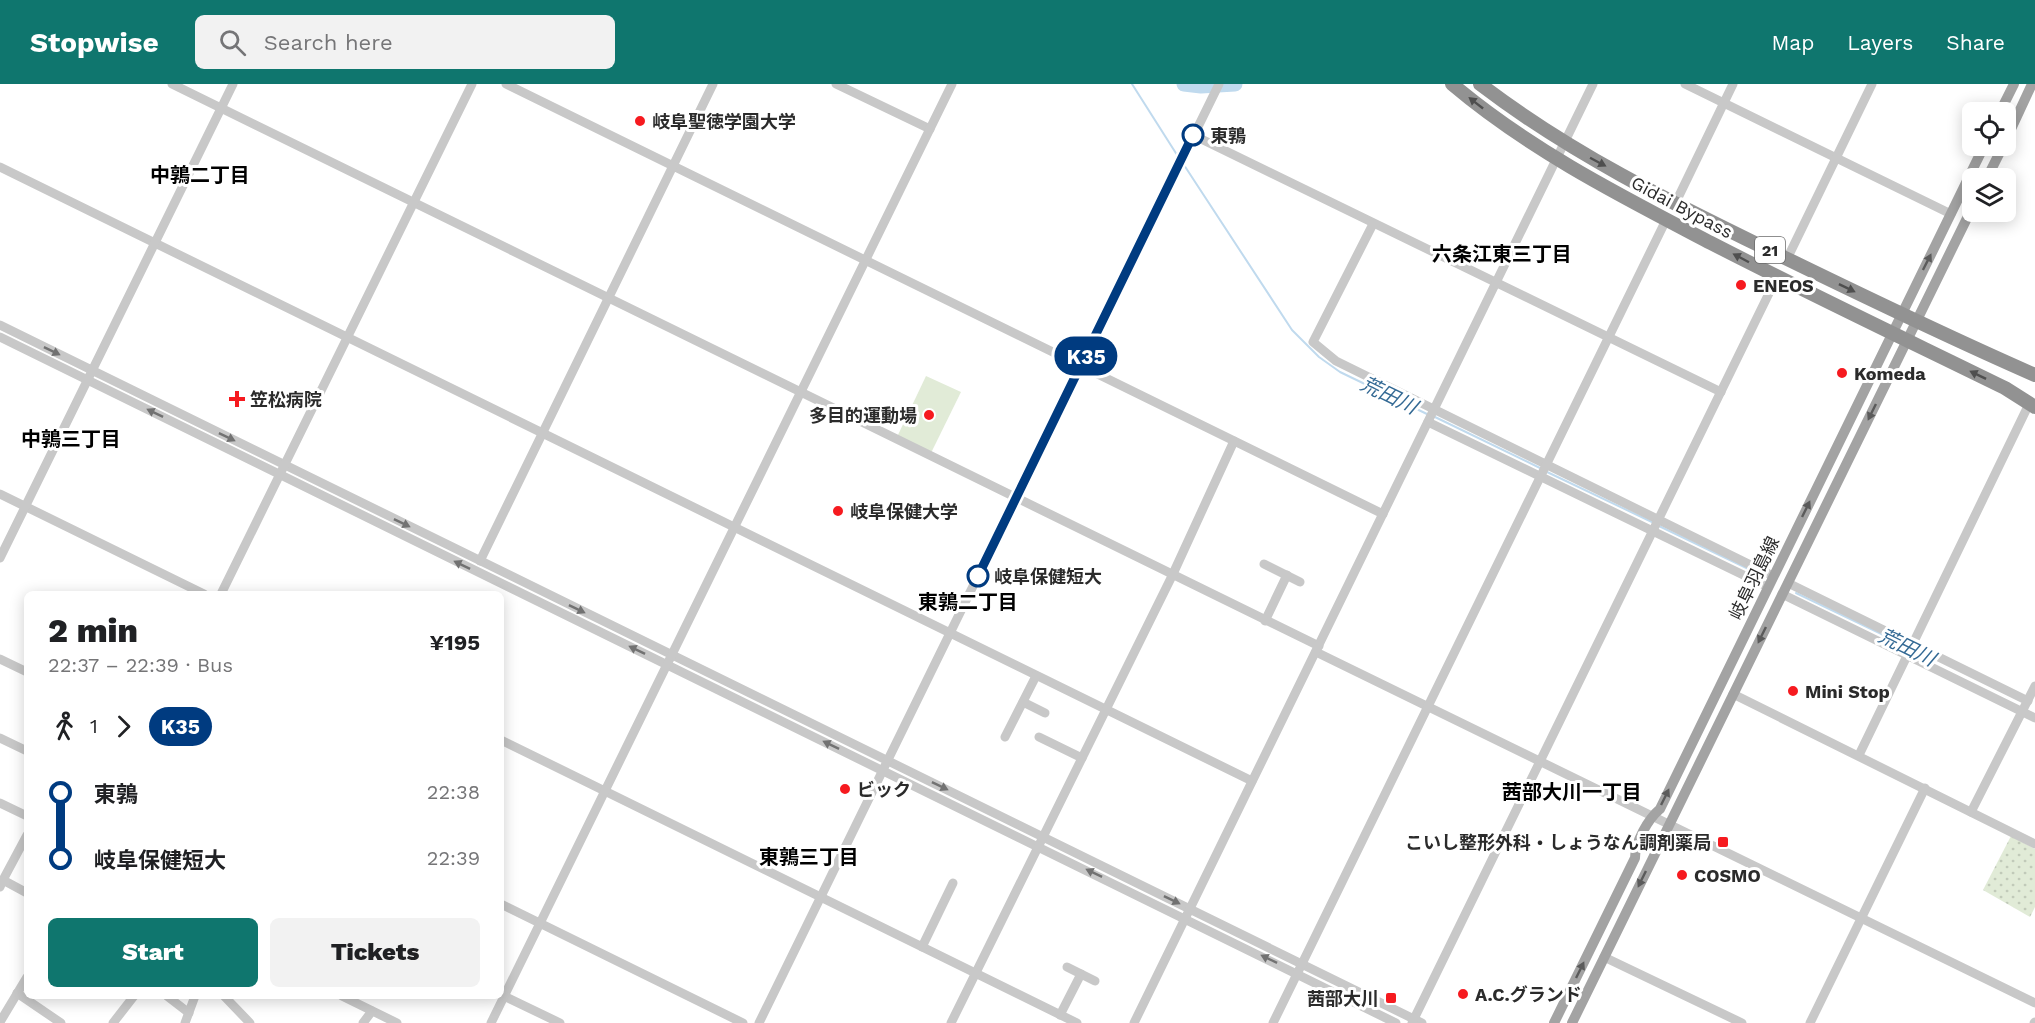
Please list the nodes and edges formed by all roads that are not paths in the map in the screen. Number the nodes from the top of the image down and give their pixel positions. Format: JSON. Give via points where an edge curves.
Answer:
{"nodes":[{"id":1,"x":172,"y":84,"type":"edge"},
{"id":2,"x":233,"y":84,"type":"edge"},
{"id":3,"x":472,"y":84,"type":"edge"},
{"id":4,"x":506,"y":84,"type":"edge"},
{"id":5,"x":713,"y":84,"type":"edge"},
{"id":6,"x":836,"y":84,"type":"edge"},
{"id":7,"x":952,"y":84,"type":"edge"},
{"id":8,"x":1219,"y":84,"type":"edge"},
{"id":9,"x":1452,"y":84,"type":"edge"},
{"id":10,"x":1480,"y":84,"type":"edge"},
{"id":11,"x":1593,"y":84,"type":"edge"},
{"id":12,"x":1685,"y":84,"type":"edge"},
{"id":13,"x":1733,"y":84,"type":"edge"},
{"id":14,"x":1872,"y":84,"type":"edge"},
{"id":15,"x":2013,"y":84,"type":"edge"},
{"id":16,"x":2032,"y":91,"type":"edge"},
{"id":17,"x":2005,"y":102,"type":"edge"},
{"id":18,"x":1724,"y":103,"type":"junction"},
{"id":19,"x":221,"y":108,"type":"junction"},
{"id":20,"x":2016,"y":121,"type":"edge"},
{"id":21,"x":930,"y":129,"type":"junction"},
{"id":22,"x":1193,"y":135,"type":"junction"},
{"id":23,"x":1564,"y":144,"type":"junction"},
{"id":24,"x":1836,"y":156,"type":"junction"},
{"id":25,"x":1979,"y":156,"type":"edge"},
{"id":26,"x":1556,"y":160,"type":"junction"},
{"id":27,"x":672,"y":166,"type":"junction"},
{"id":28,"x":0,"y":167,"type":"edge"},
{"id":29,"x":414,"y":203,"type":"junction"},
{"id":30,"x":1675,"y":204,"type":"junction"},
{"id":31,"x":1951,"y":214,"type":"junction"},
{"id":32,"x":1666,"y":220,"type":"junction"},
{"id":33,"x":1965,"y":222,"type":"edge"},
{"id":34,"x":1373,"y":224,"type":"junction"},
{"id":35,"x":156,"y":243,"type":"junction"},
{"id":36,"x":1787,"y":259,"type":"junction"},
{"id":37,"x":865,"y":260,"type":"junction"},
{"id":38,"x":1777,"y":277,"type":"junction"},
{"id":39,"x":1496,"y":284,"type":"junction"},
{"id":40,"x":608,"y":299,"type":"junction"},
{"id":41,"x":1901,"y":315,"type":"junction"},
{"id":42,"x":1916,"y":322,"type":"junction"},
{"id":43,"x":0,"y":325,"type":"edge"},
{"id":44,"x":1892,"y":334,"type":"junction"},
{"id":45,"x":0,"y":337,"type":"edge"},
{"id":46,"x":348,"y":338,"type":"junction"},
{"id":47,"x":1609,"y":339,"type":"junction"},
{"id":48,"x":1906,"y":340,"type":"junction"},
{"id":49,"x":1081,"y":366,"type":"junction"},
{"id":50,"x":93,"y":371,"type":"junction"},
{"id":51,"x":2035,"y":375,"type":"edge"},
{"id":52,"x":88,"y":380,"type":"junction"},
{"id":53,"x":1721,"y":392,"type":"junction"},
{"id":54,"x":800,"y":393,"type":"junction"},
{"id":55,"x":2032,"y":405,"type":"edge"},
{"id":56,"x":1431,"y":415,"type":"junction"},
{"id":57,"x":542,"y":433,"type":"junction"},
{"id":58,"x":1234,"y":441,"type":"junction"},
{"id":59,"x":286,"y":465,"type":"junction"},
{"id":60,"x":1544,"y":471,"type":"junction"},
{"id":61,"x":281,"y":475,"type":"junction"},
{"id":62,"x":0,"y":494,"type":"edge"},
{"id":63,"x":1016,"y":499,"type":"junction"},
{"id":64,"x":26,"y":507,"type":"junction"},
{"id":65,"x":1383,"y":514,"type":"junction"},
{"id":66,"x":1655,"y":525,"type":"junction"},
{"id":67,"x":735,"y":528,"type":"junction"},
{"id":68,"x":0,"y":558,"type":"edge"},
{"id":69,"x":480,"y":561,"type":"junction"},
{"id":70,"x":1264,"y":564,"type":"dead end"},
{"id":71,"x":1172,"y":576,"type":"junction"},
{"id":72,"x":1287,"y":576,"type":"junction"},
{"id":73,"x":1773,"y":576,"type":"junction"},
{"id":74,"x":1300,"y":582,"type":"dead end"},
{"id":75,"x":1788,"y":583,"type":"junction"},
{"id":76,"x":1768,"y":586,"type":"junction"},
{"id":77,"x":198,"y":591,"type":"edge"},
{"id":78,"x":223,"y":591,"type":"edge"},
{"id":79,"x":1782,"y":594,"type":"junction"},
{"id":80,"x":1265,"y":621,"type":"junction"},
{"id":81,"x":950,"y":634,"type":"junction"},
{"id":82,"x":1317,"y":649,"type":"junction"},
{"id":83,"x":1910,"y":650,"type":"junction"},
{"id":84,"x":0,"y":659,"type":"edge"},
{"id":85,"x":670,"y":660,"type":"junction"},
{"id":86,"x":24,"y":671,"type":"edge"},
{"id":87,"x":1036,"y":676,"type":"junction"},
{"id":88,"x":2035,"y":686,"type":"edge"},
{"id":89,"x":1733,"y":694,"type":"junction"},
{"id":90,"x":2028,"y":701,"type":"junction"},
{"id":91,"x":1023,"y":702,"type":"junction"},
{"id":92,"x":1426,"y":706,"type":"junction"},
{"id":93,"x":1106,"y":710,"type":"junction"},
{"id":94,"x":2023,"y":712,"type":"junction"},
{"id":95,"x":1045,"y":713,"type":"dead end"},
{"id":96,"x":2035,"y":718,"type":"edge"},
{"id":97,"x":1005,"y":737,"type":"dead end"},
{"id":98,"x":1039,"y":737,"type":"dead end"},
{"id":99,"x":0,"y":738,"type":"edge"},
{"id":100,"x":504,"y":741,"type":"edge"},
{"id":101,"x":24,"y":750,"type":"edge"},
{"id":102,"x":1859,"y":755,"type":"junction"},
{"id":103,"x":1082,"y":758,"type":"junction"},
{"id":104,"x":888,"y":759,"type":"junction"},
{"id":105,"x":1540,"y":761,"type":"junction"},
{"id":106,"x":884,"y":770,"type":"junction"},
{"id":107,"x":1252,"y":781,"type":"junction"},
{"id":108,"x":1925,"y":788,"type":"junction"},
{"id":109,"x":605,"y":790,"type":"junction"},
{"id":110,"x":0,"y":803,"type":"edge"},
{"id":111,"x":1971,"y":812,"type":"junction"},
{"id":112,"x":24,"y":815,"type":"edge"},
{"id":113,"x":1652,"y":816,"type":"junction"},
{"id":114,"x":1669,"y":824,"type":"junction"},
{"id":115,"x":1043,"y":837,"type":"junction"},
{"id":116,"x":24,"y":842,"type":"edge"},
{"id":117,"x":2035,"y":844,"type":"edge"},
{"id":118,"x":1038,"y":846,"type":"junction"},
{"id":119,"x":953,"y":883,"type":"dead end"},
{"id":120,"x":1,"y":884,"type":"edge"},
{"id":121,"x":24,"y":892,"type":"edge"},
{"id":122,"x":822,"y":897,"type":"junction"},
{"id":123,"x":504,"y":906,"type":"edge"},
{"id":124,"x":1190,"y":909,"type":"junction"},
{"id":125,"x":1185,"y":919,"type":"junction"},
{"id":126,"x":1861,"y":920,"type":"junction"},
{"id":127,"x":540,"y":924,"type":"junction"},
{"id":128,"x":922,"y":947,"type":"junction"},
{"id":129,"x":1604,"y":957,"type":"junction"},
{"id":130,"x":1302,"y":964,"type":"junction"},
{"id":131,"x":1067,"y":967,"type":"dead end"},
{"id":132,"x":1297,"y":973,"type":"junction"},
{"id":133,"x":976,"y":974,"type":"junction"},
{"id":134,"x":1081,"y":974,"type":"junction"},
{"id":135,"x":24,"y":981,"type":"edge"},
{"id":136,"x":1095,"y":981,"type":"dead end"},
{"id":137,"x":504,"y":989,"type":"edge"},
{"id":138,"x":17,"y":993,"type":"junction"},
{"id":139,"x":24,"y":998,"type":"edge"},
{"id":140,"x":26,"y":999,"type":"edge"},
{"id":141,"x":132,"y":999,"type":"edge"},
{"id":142,"x":171,"y":999,"type":"edge"},
{"id":143,"x":194,"y":999,"type":"edge"},
{"id":144,"x":226,"y":999,"type":"edge"},
{"id":145,"x":348,"y":999,"type":"edge"},
{"id":146,"x":500,"y":999,"type":"edge"},
{"id":147,"x":2035,"y":1003,"type":"edge"},
{"id":148,"x":372,"y":1011,"type":"junction"},
{"id":149,"x":189,"y":1012,"type":"junction"},
{"id":150,"x":1062,"y":1018,"type":"edge"},
{"id":151,"x":241,"y":1019,"type":"edge"},
{"id":152,"x":0,"y":1022,"type":"edge"},
{"id":153,"x":1416,"y":1022,"type":"edge"},
{"id":154,"x":62,"y":1023,"type":"edge"},
{"id":155,"x":113,"y":1023,"type":"edge"},
{"id":156,"x":185,"y":1023,"type":"edge"},
{"id":157,"x":250,"y":1023,"type":"edge"},
{"id":158,"x":363,"y":1023,"type":"edge"},
{"id":159,"x":396,"y":1023,"type":"edge"},
{"id":160,"x":491,"y":1023,"type":"edge"},
{"id":161,"x":560,"y":1023,"type":"edge"},
{"id":162,"x":743,"y":1023,"type":"edge"},
{"id":163,"x":759,"y":1023,"type":"edge"},
{"id":164,"x":951,"y":1023,"type":"edge"},
{"id":165,"x":1077,"y":1023,"type":"edge"},
{"id":166,"x":1134,"y":1023,"type":"edge"},
{"id":167,"x":1273,"y":1023,"type":"edge"},
{"id":168,"x":1396,"y":1023,"type":"edge"},
{"id":169,"x":1554,"y":1023,"type":"edge"},
{"id":170,"x":1572,"y":1023,"type":"edge"},
{"id":171,"x":1742,"y":1023,"type":"edge"},
{"id":172,"x":1810,"y":1023,"type":"edge"}],
"edges":[{"from":1,"to":19,"type":"street"},
{"from":2,"to":19,"type":"street"},
{"from":3,"to":29,"type":"street"},
{"from":4,"to":27,"type":"street"},
{"from":5,"to":27,"type":"street"},
{"from":6,"to":21,"type":"street"},
{"from":7,"to":21,"type":"street"},
{"from":8,"to":22,"type":"street"},
{"from":26,"to":9,"type":"highway","name":"Gidai Bypass","number":"21","one_way":true},
{"from":10,"to":23,"type":"highway","name":"Gidai Bypass","number":"21"},
{"from":11,"to":23,"type":"street"},
{"from":12,"to":18,"type":"street"},
{"from":13,"to":18,"type":"street"},
{"from":14,"to":24,"type":"street"},
{"from":15,"to":17,"type":"main road"},
{"from":16,"to":20,"type":"main road"},
{"from":18,"to":24,"type":"street"},
{"from":18,"to":30,"type":"street"},
{"from":19,"to":29,"type":"street"},
{"from":19,"to":35,"type":"street"},
{"from":21,"to":37,"type":"street"},
{"from":22,"to":34,"type":"street"},
{"from":22,"to":49,"type":"street"},
{"from":23,"to":26,"type":"street"},
{"from":23,"to":30,"type":"highway","name":"Gidai Bypass","number":"21","one_way":true},
{"from":24,"to":31,"type":"street"},
{"from":24,"to":36,"type":"street"},
{"from":25,"to":31,"type":"main road","name":"岐阜羽島線"},
{"from":26,"to":32,"type":"highway","name":"Gidai Bypass","number":"21"},
{"from":26,"to":39,"type":"street"},
{"from":27,"to":37,"type":"street"},
{"from":27,"to":40,"type":"street"},
{"from":28,"to":35,"type":"street"},
{"from":29,"to":40,"type":"street"},
{"from":29,"to":46,"type":"street"},
{"from":30,"to":36,"type":"highway","name":"Gidai Bypass","number":"21"},
{"from":41,"to":31,"type":"main road","name":"岐阜羽島線","one_way":true},
{"from":38,"to":32,"type":"highway","name":"Gidai Bypass","number":"21","one_way":true},
{"from":32,"to":47,"type":"street"},
{"from":33,"to":42,"type":"main road","name":"岐阜羽島線"},
{"from":34,"to":39,"type":"street"},
{"from":34,"to":56,"type":"street","via":[[1313,342],[1336,361]]},
{"from":35,"to":46,"type":"street"},
{"from":35,"to":50,"type":"street"},
{"from":36,"to":41,"type":"highway","name":"Gidai Bypass","number":"21","one_way":true},
{"from":37,"to":49,"type":"street"},
{"from":37,"to":54,"type":"street"},
{"from":38,"to":44,"type":"highway","name":"Gidai Bypass","number":"21"},
{"from":38,"to":53,"type":"street"},
{"from":39,"to":47,"type":"street"},
{"from":39,"to":56,"type":"street"},
{"from":40,"to":54,"type":"street"},
{"from":40,"to":57,"type":"street"},
{"from":41,"to":42,"type":"highway","name":"Gidai Bypass","number":"21"},
{"from":41,"to":44,"type":"main road","name":"岐阜羽島線"},
{"from":42,"to":48,"type":"main road","name":"岐阜羽島線"},
{"from":42,"to":51,"type":"highway","name":"Gidai Bypass","number":"21"},
{"from":43,"to":50,"type":"street","one_way":true},
{"from":44,"to":48,"type":"highway","name":"Gidai Bypass","number":"21"},
{"from":73,"to":44,"type":"main road","name":"岐阜羽島線","one_way":true},
{"from":45,"to":52,"type":"street"},
{"from":46,"to":57,"type":"street"},
{"from":46,"to":59,"type":"street"},
{"from":47,"to":53,"type":"street"},
{"from":47,"to":60,"type":"street"},
{"from":55,"to":48,"type":"highway","name":"Gidai Bypass","number":"21","one_way":true},
{"from":48,"to":75,"type":"main road","name":"岐阜羽島線","one_way":true},
{"from":49,"to":58,"type":"street"},
{"from":49,"to":63,"type":"street"},
{"from":50,"to":52,"type":"street"},
{"from":50,"to":59,"type":"street","one_way":true},
{"from":61,"to":52,"type":"street","one_way":true},
{"from":52,"to":64,"type":"street"},
{"from":53,"to":66,"type":"street"},
{"from":54,"to":63,"type":"street"},
{"from":54,"to":67,"type":"street"},
{"from":55,"to":83,"type":"street"},
{"from":56,"to":60,"type":"street"},
{"from":56,"to":60,"type":"street"},
{"from":56,"to":65,"type":"street"},
{"from":57,"to":67,"type":"street"},
{"from":57,"to":69,"type":"street"},
{"from":58,"to":65,"type":"street"},
{"from":58,"to":71,"type":"street"},
{"from":59,"to":61,"type":"street"},
{"from":59,"to":69,"type":"street","one_way":true},
{"from":60,"to":66,"type":"street"},
{"from":60,"to":92,"type":"street"},
{"from":61,"to":78,"type":"street"},
{"from":85,"to":61,"type":"street","one_way":true},
{"from":62,"to":64,"type":"street"},
{"from":63,"to":71,"type":"street"},
{"from":63,"to":81,"type":"street"},
{"from":64,"to":68,"type":"street"},
{"from":64,"to":77,"type":"street"},
{"from":65,"to":82,"type":"street"},
{"from":66,"to":73,"type":"street"},
{"from":66,"to":76,"type":"street"},
{"from":66,"to":105,"type":"street"},
{"from":67,"to":81,"type":"street"},
{"from":67,"to":85,"type":"street"},
{"from":69,"to":85,"type":"street","one_way":true},
{"from":70,"to":72,"type":"street"},
{"from":71,"to":80,"type":"street"},
{"from":71,"to":93,"type":"street"},
{"from":72,"to":74,"type":"street"},
{"from":72,"to":80,"type":"street"},
{"from":73,"to":76,"type":"main road","name":"岐阜羽島線"},
{"from":75,"to":79,"type":"main road","name":"岐阜羽島線"},
{"from":75,"to":83,"type":"street"},
{"from":113,"to":76,"type":"main road","name":"岐阜羽島線","one_way":true,"via":[[1660,809]]},
{"from":79,"to":83,"type":"street"},
{"from":79,"to":89,"type":"main road","name":"岐阜羽島線","one_way":true},
{"from":80,"to":82,"type":"street"},
{"from":81,"to":87,"type":"street"},
{"from":81,"to":104,"type":"street"},
{"from":82,"to":92,"type":"street"},
{"from":82,"to":107,"type":"street"},
{"from":83,"to":90,"type":"street"},
{"from":83,"to":94,"type":"street"},
{"from":83,"to":102,"type":"street"},
{"from":84,"to":86,"type":"street"},
{"from":85,"to":104,"type":"street"},
{"from":106,"to":85,"type":"street","one_way":true},
{"from":85,"to":109,"type":"street"},
{"from":87,"to":91,"type":"street"},
{"from":87,"to":93,"type":"street"},
{"from":88,"to":90,"type":"street"},
{"from":89,"to":102,"type":"street"},
{"from":89,"to":114,"type":"main road","name":"岐阜羽島線"},
{"from":90,"to":94,"type":"street"},
{"from":91,"to":95,"type":"street"},
{"from":91,"to":97,"type":"street"},
{"from":92,"to":105,"type":"street"},
{"from":92,"to":130,"type":"street"},
{"from":93,"to":103,"type":"street"},
{"from":93,"to":107,"type":"street"},
{"from":94,"to":96,"type":"street"},
{"from":94,"to":111,"type":"street"},
{"from":98,"to":103,"type":"street"},
{"from":99,"to":101,"type":"street"},
{"from":100,"to":109,"type":"street"},
{"from":102,"to":108,"type":"street"},
{"from":103,"to":115,"type":"street"},
{"from":104,"to":106,"type":"street"},
{"from":104,"to":115,"type":"street","one_way":true},
{"from":105,"to":113,"type":"street"},
{"from":105,"to":153,"type":"street"},
{"from":106,"to":118,"type":"street"},
{"from":106,"to":122,"type":"street"},
{"from":107,"to":124,"type":"street"},
{"from":108,"to":111,"type":"street"},
{"from":108,"to":126,"type":"street"},
{"from":109,"to":122,"type":"street"},
{"from":109,"to":127,"type":"street"},
{"from":110,"to":112,"type":"street"},
{"from":111,"to":117,"type":"street"},
{"from":113,"to":114,"type":"street"},
{"from":169,"to":113,"type":"main road","name":"岐阜羽島線","one_way":true},
{"from":114,"to":126,"type":"street"},
{"from":114,"to":129,"type":"main road","name":"岐阜羽島線","one_way":true},
{"from":115,"to":118,"type":"street"},
{"from":115,"to":124,"type":"street","one_way":true},
{"from":116,"to":120,"type":"street"},
{"from":125,"to":118,"type":"street","one_way":true},
{"from":118,"to":133,"type":"street"},
{"from":119,"to":128,"type":"street"},
{"from":120,"to":121,"type":"street"},
{"from":122,"to":128,"type":"street"},
{"from":122,"to":163,"type":"street"},
{"from":123,"to":127,"type":"street"},
{"from":124,"to":125,"type":"street"},
{"from":124,"to":130,"type":"street"},
{"from":132,"to":125,"type":"street","one_way":true},
{"from":125,"to":166,"type":"street"},
{"from":126,"to":147,"type":"street"},
{"from":126,"to":172,"type":"street"},
{"from":127,"to":137,"type":"street"},
{"from":127,"to":162,"type":"street"},
{"from":128,"to":133,"type":"street"},
{"from":129,"to":170,"type":"main road","name":"岐阜羽島線"},
{"from":129,"to":171,"type":"street"},
{"from":130,"to":132,"type":"street"},
{"from":130,"to":153,"type":"street"},
{"from":131,"to":134,"type":"street"},
{"from":132,"to":167,"type":"street"},
{"from":132,"to":168,"type":"street"},
{"from":133,"to":150,"type":"street"},
{"from":133,"to":164,"type":"street"},
{"from":134,"to":136,"type":"street"},
{"from":134,"to":150,"type":"street"},
{"from":135,"to":138,"type":"street"},
{"from":137,"to":161,"type":"street"},
{"from":138,"to":139,"type":"street"},
{"from":138,"to":152,"type":"street"},
{"from":140,"to":154,"type":"street"},
{"from":141,"to":155,"type":"street"},
{"from":142,"to":149,"type":"street"},
{"from":143,"to":149,"type":"street"},
{"from":144,"to":151,"type":"street"},
{"from":145,"to":148,"type":"street"},
{"from":146,"to":160,"type":"street"},
{"from":148,"to":158,"type":"street"},
{"from":148,"to":159,"type":"street"},
{"from":149,"to":156,"type":"street"},
{"from":150,"to":165,"type":"street"},
{"from":151,"to":157,"type":"street"}]}
